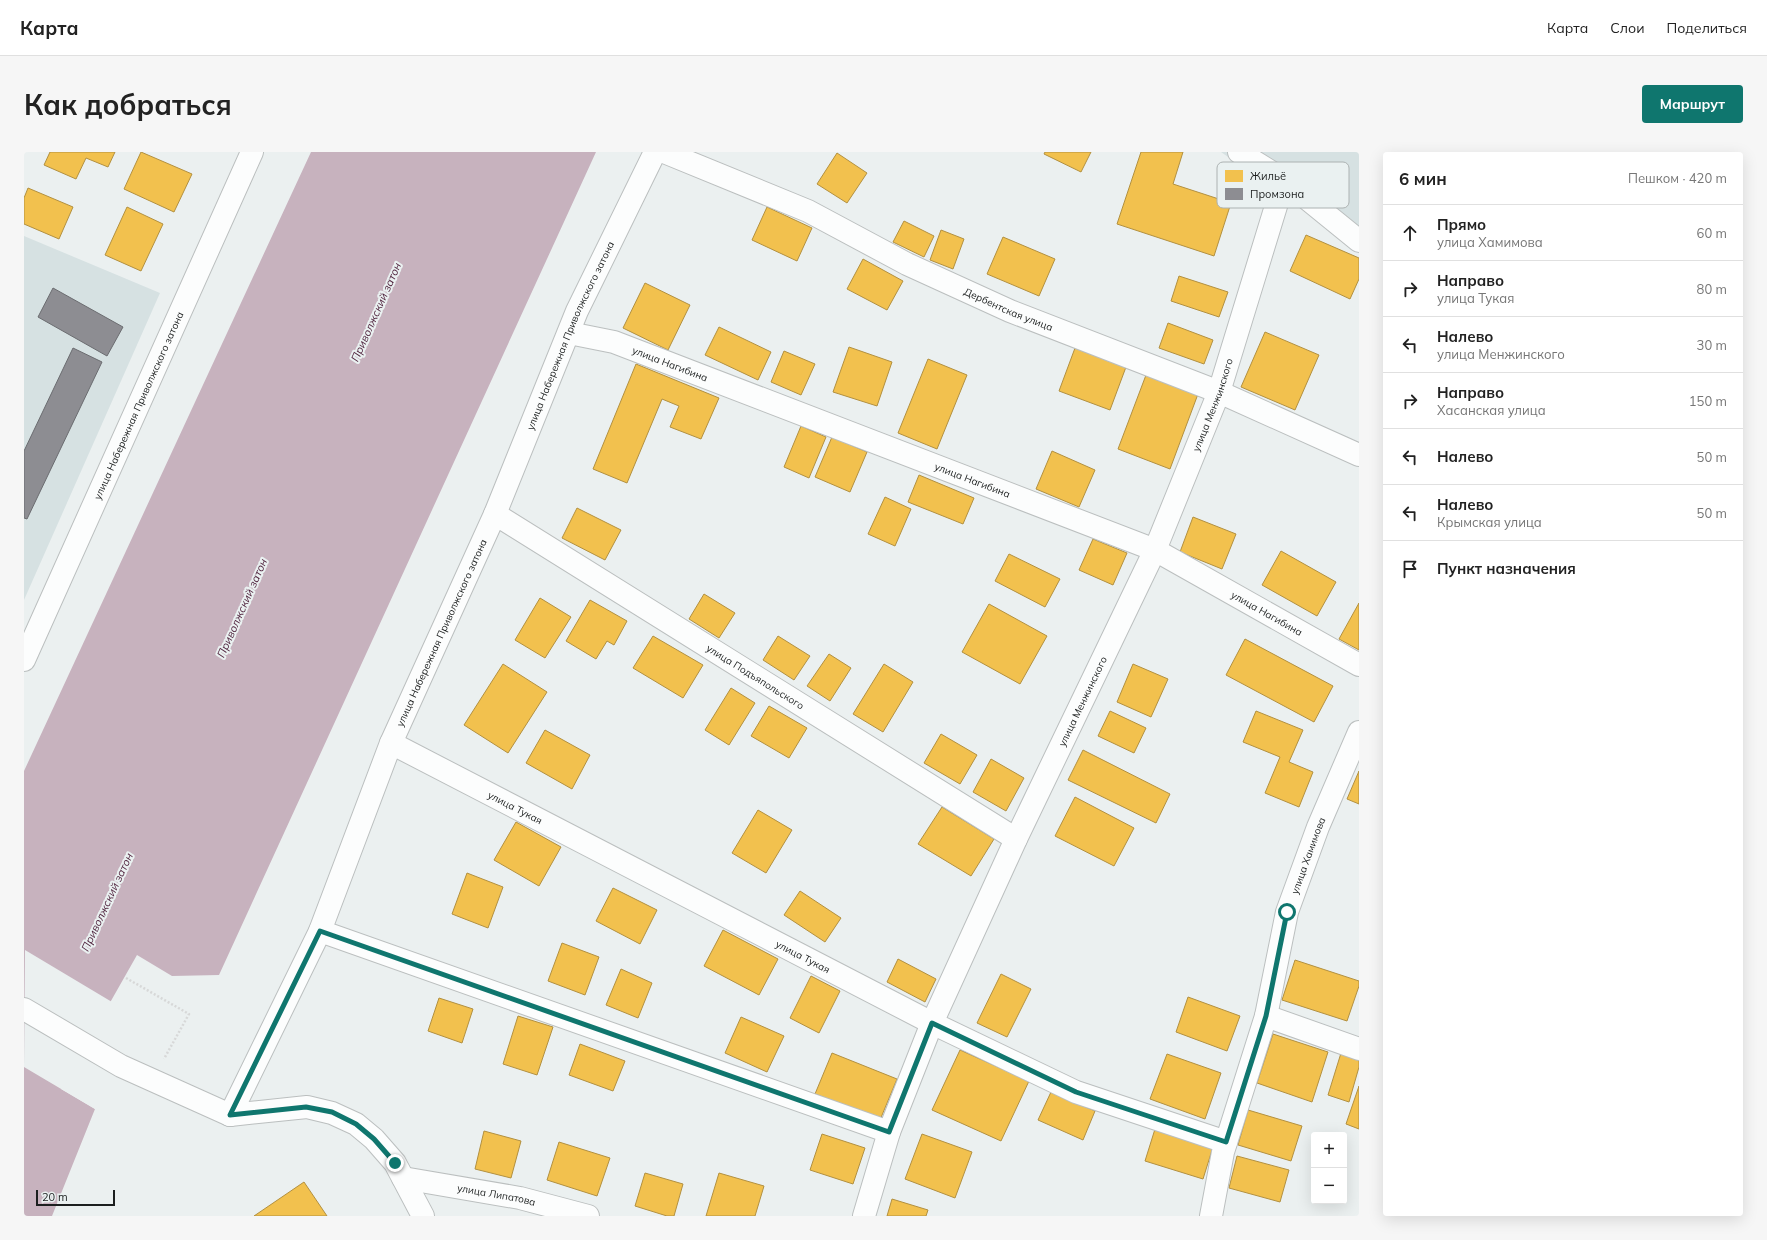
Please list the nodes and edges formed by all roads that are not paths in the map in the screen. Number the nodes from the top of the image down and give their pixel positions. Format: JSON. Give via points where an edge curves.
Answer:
{"nodes":[{"id":1,"x":252,"y":152,"type":"edge"},
{"id":2,"x":655,"y":152,"type":"edge"},
{"id":3,"x":664,"y":152,"type":"edge"},
{"id":4,"x":1239,"y":152,"type":"edge"},
{"id":5,"x":1255,"y":162,"type":"edge"},
{"id":6,"x":1275,"y":208,"type":"edge"},
{"id":7,"x":1318,"y":208,"type":"edge"},
{"id":8,"x":1359,"y":241,"type":"edge"},
{"id":9,"x":570,"y":333,"type":"junction"},
{"id":10,"x":1219,"y":392,"type":"junction"},
{"id":11,"x":1359,"y":455,"type":"edge"},
{"id":12,"x":495,"y":514,"type":"junction"},
{"id":13,"x":1155,"y":550,"type":"junction"},
{"id":14,"x":24,"y":660,"type":"edge"},
{"id":15,"x":1359,"y":665,"type":"edge"},
{"id":16,"x":1359,"y":732,"type":"edge"},
{"id":17,"x":391,"y":743,"type":"junction"},
{"id":18,"x":1016,"y":839,"type":"junction"},
{"id":19,"x":320,"y":931,"type":"junction"},
{"id":20,"x":24,"y":1009,"type":"edge"},
{"id":21,"x":1266,"y":1016,"type":"junction"},
{"id":22,"x":932,"y":1023,"type":"junction"},
{"id":23,"x":1359,"y":1049,"type":"edge"},
{"id":24,"x":230,"y":1115,"type":"junction"},
{"id":25,"x":889,"y":1132,"type":"junction"},
{"id":26,"x":1226,"y":1142,"type":"junction"},
{"id":27,"x":403,"y":1178,"type":"junction"},
{"id":28,"x":423,"y":1216,"type":"edge"},
{"id":29,"x":588,"y":1216,"type":"edge"},
{"id":30,"x":864,"y":1216,"type":"edge"},
{"id":31,"x":1211,"y":1216,"type":"edge"}],
"edges":[{"from":1,"to":14,"type":"street","name":"улица Набережная Приволжского затона"},
{"from":2,"to":9,"type":"street","name":"улица Набережная Приволжского затона","via":[[577,311]]},
{"from":3,"to":10,"type":"street","name":"Дербентская улица","via":[[808,211],[907,264],[1010,311]]},
{"from":4,"to":5,"type":"street"},
{"from":6,"to":10,"type":"street","name":"улица Менжинского"},
{"from":7,"to":8,"type":"street"},
{"from":9,"to":12,"type":"street","name":"улица Набережная Приволжского затона"},
{"from":9,"to":13,"type":"street","name":"улица Нагибина","via":[[614,342]]},
{"from":10,"to":11,"type":"street","name":"Дербентская улица"},
{"from":10,"to":13,"type":"street","name":"улица Менжинского"},
{"from":12,"to":17,"type":"street","name":"улица Набережная Приволжского затона"},
{"from":12,"to":18,"type":"street","name":"улица Подъяпольского"},
{"from":13,"to":15,"type":"street","name":"улица Нагибина"},
{"from":13,"to":18,"type":"street","name":"улица Менжинского"},
{"from":16,"to":21,"type":"street","name":"улица Хамимова","via":[[1318,827],[1287,912]]},
{"from":17,"to":19,"type":"street","name":"улица Набережная Приволжского затона"},
{"from":17,"to":22,"type":"street","name":"улица Тукая"},
{"from":18,"to":22,"type":"street","name":"улица Менжинского"},
{"from":19,"to":24,"type":"street","name":"улица Набережная Приволжского затона"},
{"from":19,"to":25,"type":"street"},
{"from":20,"to":24,"type":"street","via":[[121,1066]]},
{"from":21,"to":23,"type":"street"},
{"from":21,"to":26,"type":"street","name":"улица Хамимова"},
{"from":22,"to":25,"type":"street","name":"улица Менжинского"},
{"from":22,"to":26,"type":"street","name":"улица Тукая","via":[[1076,1092]]},
{"from":24,"to":27,"type":"street","via":[[306,1107],[332,1112],[356,1124],[374,1139],[395,1163]]},
{"from":25,"to":30,"type":"street","name":"улица Менжинского"},
{"from":26,"to":31,"type":"street","name":"улица Хамимова"},
{"from":27,"to":28,"type":"street"},
{"from":27,"to":29,"type":"street","name":"улица Липатова","via":[[520,1198]]}]}
